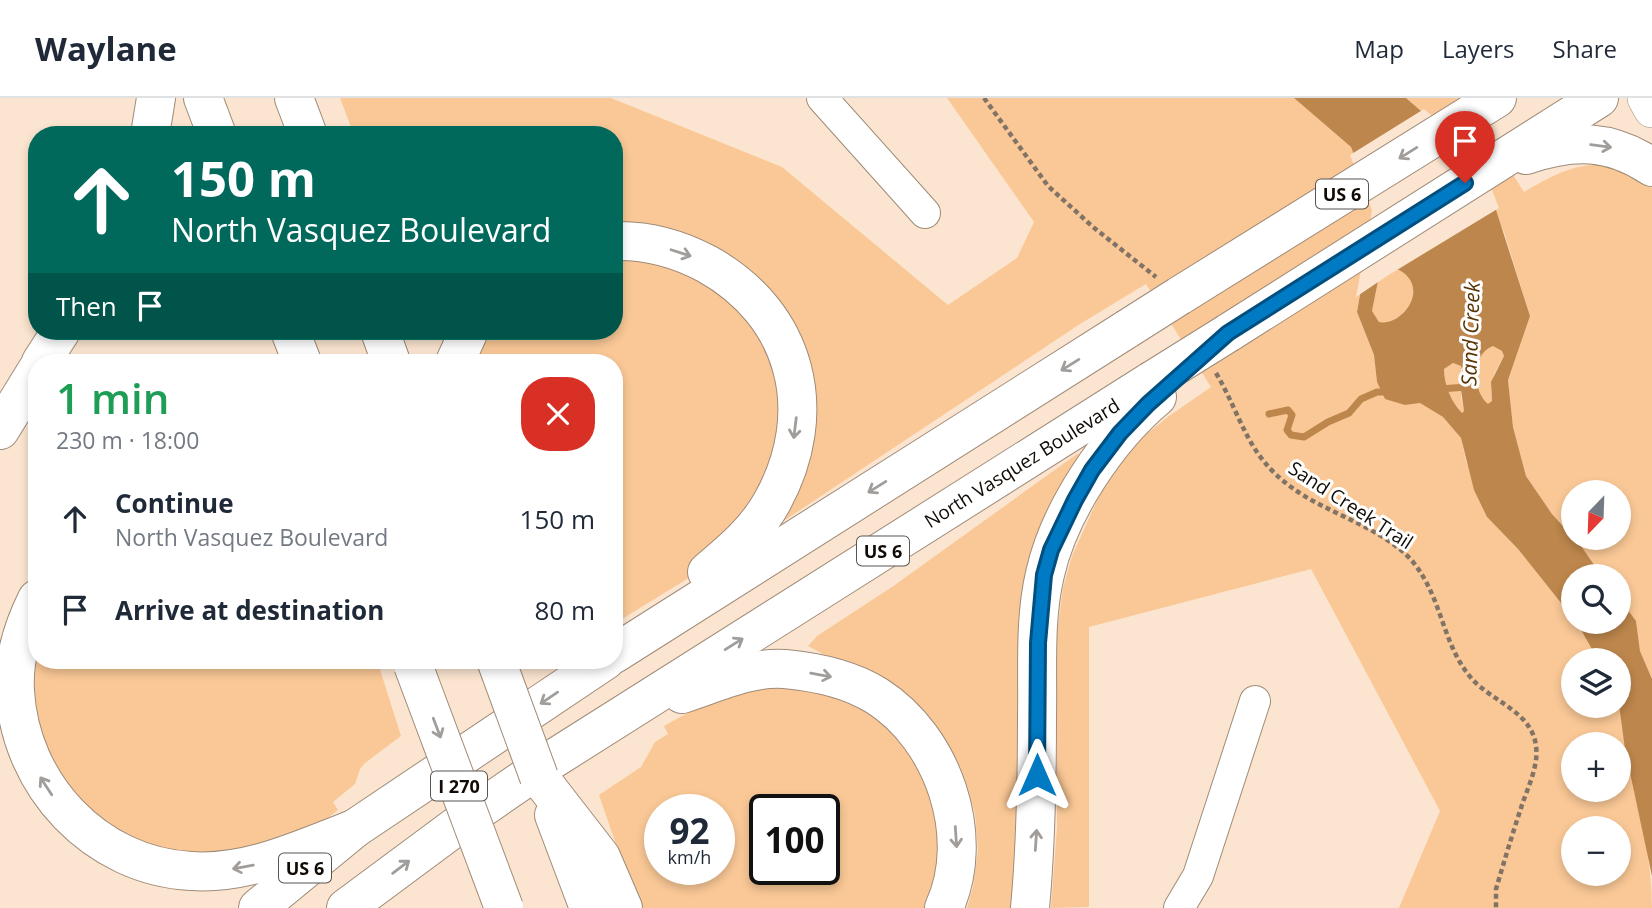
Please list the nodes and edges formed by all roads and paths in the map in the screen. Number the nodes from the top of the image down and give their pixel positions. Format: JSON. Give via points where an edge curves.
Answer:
{"nodes":[{"id":1,"x":156,"y":98,"type":"edge"},
{"id":2,"x":203,"y":98,"type":"edge"},
{"id":3,"x":294,"y":98,"type":"edge"},
{"id":4,"x":822,"y":98,"type":"edge"},
{"id":5,"x":984,"y":98,"type":"edge"},
{"id":6,"x":1599,"y":98,"type":"edge"},
{"id":7,"x":1646,"y":98,"type":"edge"},
{"id":8,"x":1482,"y":104,"type":"edge"},
{"id":9,"x":1652,"y":109,"type":"edge"},
{"id":10,"x":151,"y":126,"type":"edge"},
{"id":11,"x":214,"y":126,"type":"edge"},
{"id":12,"x":305,"y":126,"type":"edge"},
{"id":13,"x":1652,"y":166,"type":"edge"},
{"id":14,"x":1488,"y":168,"type":"junction"},
{"id":15,"x":925,"y":213,"type":"dead end"},
{"id":16,"x":623,"y":241,"type":"edge"},
{"id":17,"x":1164,"y":285,"type":"dead end"},
{"id":18,"x":1213,"y":367,"type":"dead end"},
{"id":19,"x":1164,"y":381,"type":"junction"},
{"id":20,"x":28,"y":385,"type":"edge"},
{"id":21,"x":0,"y":430,"type":"edge"},
{"id":22,"x":28,"y":618,"type":"edge"},
{"id":23,"x":623,"y":646,"type":"edge"},
{"id":24,"x":623,"y":649,"type":"edge"},
{"id":25,"x":414,"y":669,"type":"edge"},
{"id":26,"x":499,"y":669,"type":"edge"},
{"id":27,"x":593,"y":669,"type":"edge"},
{"id":28,"x":1255,"y":701,"type":"dead end"},
{"id":29,"x":615,"y":720,"type":"junction"},
{"id":30,"x":354,"y":829,"type":"junction"},
{"id":31,"x":589,"y":880,"type":"edge"},
{"id":32,"x":258,"y":908,"type":"edge"},
{"id":33,"x":346,"y":908,"type":"edge"},
{"id":34,"x":505,"y":908,"type":"edge"},
{"id":35,"x":623,"y":908,"type":"edge"},
{"id":36,"x":944,"y":908,"type":"edge"},
{"id":37,"x":1030,"y":908,"type":"edge"},
{"id":38,"x":1179,"y":908,"type":"edge"},
{"id":39,"x":1496,"y":908,"type":"edge"}],
"edges":[{"from":1,"to":10,"type":"highway"},
{"from":2,"to":11,"type":"highway"},
{"from":3,"to":12,"type":"highway"},
{"from":4,"to":15,"type":"lane"},
{"from":5,"to":17,"type":"path","via":[[1048,186]]},
{"from":6,"to":14,"type":"highway"},
{"from":7,"to":9,"type":"main road"},
{"from":8,"to":24,"type":"highway","number":"US 6","one_way":true,"bridge":true},
{"from":14,"to":13,"type":"highway","one_way":true,"via":[[1561,145],[1583,144],[1623,150]]},
{"from":14,"to":19,"type":"highway","bridge":true,"via":[[1228,333]]},
{"from":16,"to":23,"type":"highway","one_way":true,"via":[[695,257],[742,287],[767,314],[786,348],[797,411],[793,446],[780,486],[750,534]]},
{"from":18,"to":39,"type":"path","name":"Sand Creek Trail","via":[[1263,462],[1291,488],[1391,543],[1412,561],[1434,593],[1460,664],[1533,732],[1537,749],[1533,771],[1496,889]]},
{"from":29,"to":19,"type":"highway","name":"North Vasquez Boulevard","number":"US 6","one_way":true},
{"from":37,"to":19,"type":"highway","one_way":true,"via":[[1037,828],[1038,643],[1044,575],[1051,550],[1092,470]]},
{"from":20,"to":21,"type":"highway"},
{"from":30,"to":22,"type":"highway","one_way":true,"via":[[272,860],[215,871],[172,870],[121,854],[96,839],[55,800],[26,748],[15,672]]},
{"from":25,"to":34,"type":"highway","number":"I 270","one_way":true,"bridge":true},
{"from":26,"to":31,"type":"highway","bridge":true,"via":[[539,777]]},
{"from":27,"to":30,"type":"highway","number":"US 6","one_way":true},
{"from":28,"to":38,"type":"lane","via":[[1198,876]]},
{"from":33,"to":29,"type":"highway","name":"North Vasquez Boulevard","number":"US 6","one_way":true,"via":[[466,818]]},
{"from":29,"to":36,"type":"highway","one_way":true,"via":[[718,682],[767,670],[832,677],[877,696],[922,740],[950,800],[957,860]]},
{"from":30,"to":32,"type":"highway","number":"US 6"},
{"from":31,"to":35,"type":"highway"}]}
